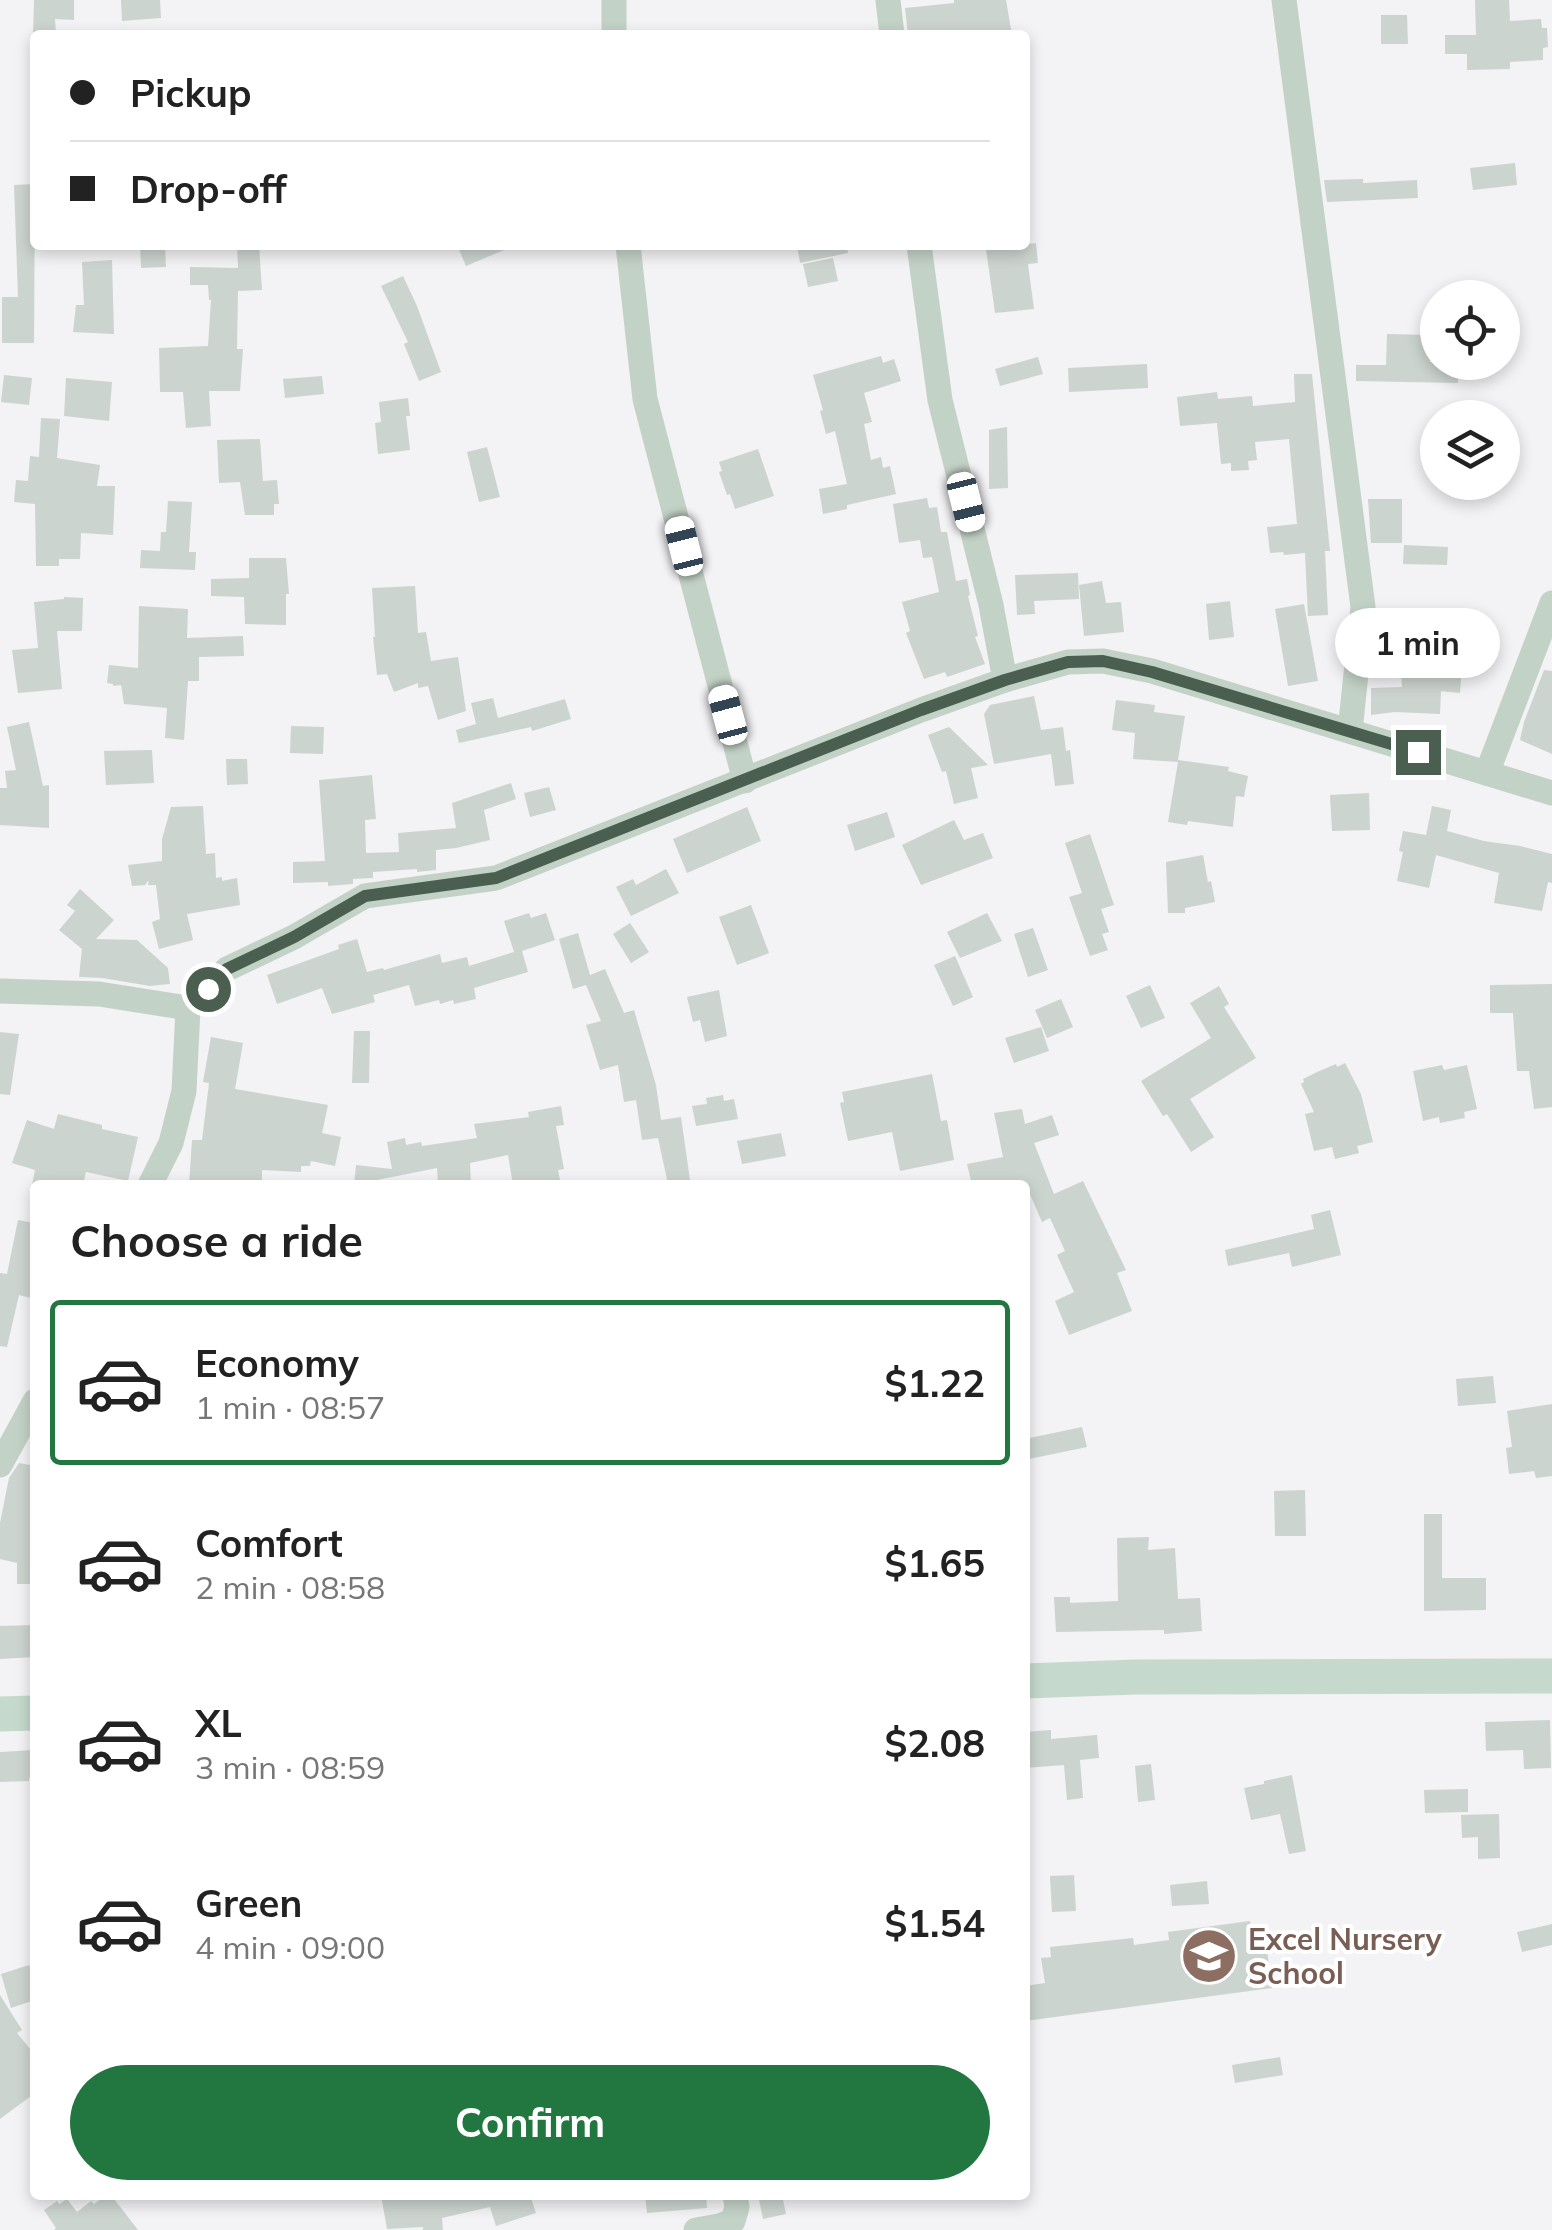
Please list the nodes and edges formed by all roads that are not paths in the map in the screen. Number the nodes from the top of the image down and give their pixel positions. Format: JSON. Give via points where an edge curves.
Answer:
{"nodes":[{"id":1,"x":614,"y":0,"type":"edge"},
{"id":2,"x":888,"y":0,"type":"edge"},
{"id":3,"x":1284,"y":0,"type":"edge"},
{"id":4,"x":614,"y":30,"type":"edge"},
{"id":5,"x":891,"y":30,"type":"edge"},
{"id":6,"x":629,"y":250,"type":"edge"},
{"id":7,"x":920,"y":250,"type":"edge"},
{"id":8,"x":1552,"y":603,"type":"edge"},
{"id":9,"x":1005,"y":680,"type":"junction"},
{"id":10,"x":1350,"y":731,"type":"junction"},
{"id":11,"x":1487,"y":773,"type":"junction"},
{"id":12,"x":746,"y":781,"type":"junction"},
{"id":13,"x":1552,"y":793,"type":"edge"},
{"id":14,"x":0,"y":990,"type":"edge"},
{"id":15,"x":188,"y":1008,"type":"junction"},
{"id":16,"x":153,"y":1180,"type":"edge"},
{"id":17,"x":30,"y":1410,"type":"edge"},
{"id":18,"x":0,"y":1465,"type":"edge"},
{"id":19,"x":1552,"y":1676,"type":"edge"},
{"id":20,"x":1030,"y":1681,"type":"edge"},
{"id":21,"x":30,"y":1713,"type":"edge"},
{"id":22,"x":0,"y":1714,"type":"edge"},
{"id":23,"x":736,"y":2200,"type":"edge"},
{"id":24,"x":696,"y":2230,"type":"edge"}],
"edges":[{"from":1,"to":4,"type":"street"},
{"from":2,"to":5,"type":"street"},
{"from":3,"to":10,"type":"street","via":[[1363,608]]},
{"from":6,"to":12,"type":"street","via":[[645,398]]},
{"from":7,"to":9,"type":"street","via":[[940,400]]},
{"from":8,"to":11,"type":"street"},
{"from":9,"to":10,"type":"street","via":[[1068,662],[1103,661]]},
{"from":9,"to":12,"type":"street"},
{"from":10,"to":11,"type":"street"},
{"from":11,"to":13,"type":"street"},
{"from":12,"to":15,"type":"street","via":[[496,878],[365,896],[227,969]]},
{"from":14,"to":15,"type":"street","via":[[99,994]]},
{"from":15,"to":16,"type":"street","via":[[184,1091],[171,1144]]},
{"from":17,"to":18,"type":"street"},
{"from":19,"to":20,"type":"main road"},
{"from":21,"to":22,"type":"main road"},
{"from":23,"to":24,"type":"street","via":[[734,2220]]}]}
